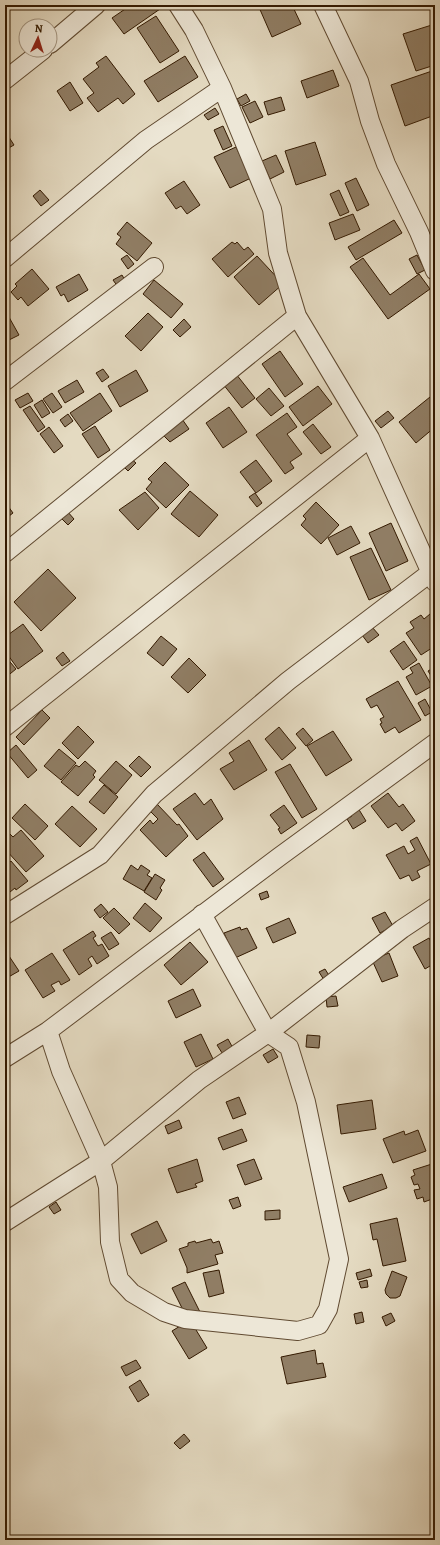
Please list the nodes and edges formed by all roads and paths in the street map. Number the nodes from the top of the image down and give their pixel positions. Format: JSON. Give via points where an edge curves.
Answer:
{"nodes":[{"id":1,"x":96,"y":5,"type":"edge"},
{"id":2,"x":178,"y":5,"type":"edge"},
{"id":3,"x":323,"y":5,"type":"edge"},
{"id":4,"x":58,"y":37,"type":"edge"},
{"id":5,"x":33,"y":58,"type":"edge"},
{"id":6,"x":5,"y":80,"type":"edge"},
{"id":7,"x":222,"y":88,"type":"junction"},
{"id":8,"x":5,"y":258,"type":"edge"},
{"id":9,"x":154,"y":267,"type":"dead end"},
{"id":10,"x":435,"y":271,"type":"edge"},
{"id":11,"x":297,"y":316,"type":"junction"},
{"id":12,"x":5,"y":381,"type":"edge"},
{"id":13,"x":370,"y":438,"type":"junction"},
{"id":14,"x":5,"y":553,"type":"edge"},
{"id":15,"x":433,"y":578,"type":"edge"},
{"id":16,"x":5,"y":726,"type":"edge"},
{"id":17,"x":435,"y":743,"type":"edge"},
{"id":18,"x":435,"y":907,"type":"edge"},
{"id":19,"x":202,"y":914,"type":"junction"},
{"id":20,"x":5,"y":915,"type":"edge"},
{"id":21,"x":48,"y":1030,"type":"junction"},
{"id":22,"x":268,"y":1033,"type":"junction"},
{"id":23,"x":5,"y":1058,"type":"edge"},
{"id":24,"x":101,"y":1161,"type":"junction"},
{"id":25,"x":5,"y":1222,"type":"edge"}],
"edges":[{"from":1,"to":4,"type":"street"},
{"from":2,"to":7,"type":"street","via":[[194,30]]},
{"from":3,"to":10,"type":"street","via":[[359,81],[386,164]]},
{"from":5,"to":6,"type":"street"},
{"from":7,"to":8,"type":"street","via":[[146,140]]},
{"from":7,"to":11,"type":"street","via":[[272,208],[278,254]]},
{"from":9,"to":12,"type":"street"},
{"from":11,"to":13,"type":"street"},
{"from":11,"to":14,"type":"street"},
{"from":13,"to":15,"type":"street"},
{"from":13,"to":16,"type":"street"},
{"from":15,"to":20,"type":"street","via":[[288,681],[160,789],[100,854]]},
{"from":17,"to":19,"type":"street"},
{"from":18,"to":22,"type":"street","via":[[402,929]]},
{"from":19,"to":21,"type":"street"},
{"from":19,"to":22,"type":"street"},
{"from":21,"to":23,"type":"street"},
{"from":21,"to":24,"type":"street","via":[[61,1071]]},
{"from":22,"to":24,"type":"street","via":[[199,1080]]},
{"from":22,"to":24,"type":"street","via":[[289,1047],[306,1102],[339,1259],[328,1309],[319,1325],[298,1330],[186,1319],[164,1312],[132,1293],[119,1279],[114,1262],[110,1242],[108,1187]]},
{"from":24,"to":25,"type":"street"}]}
